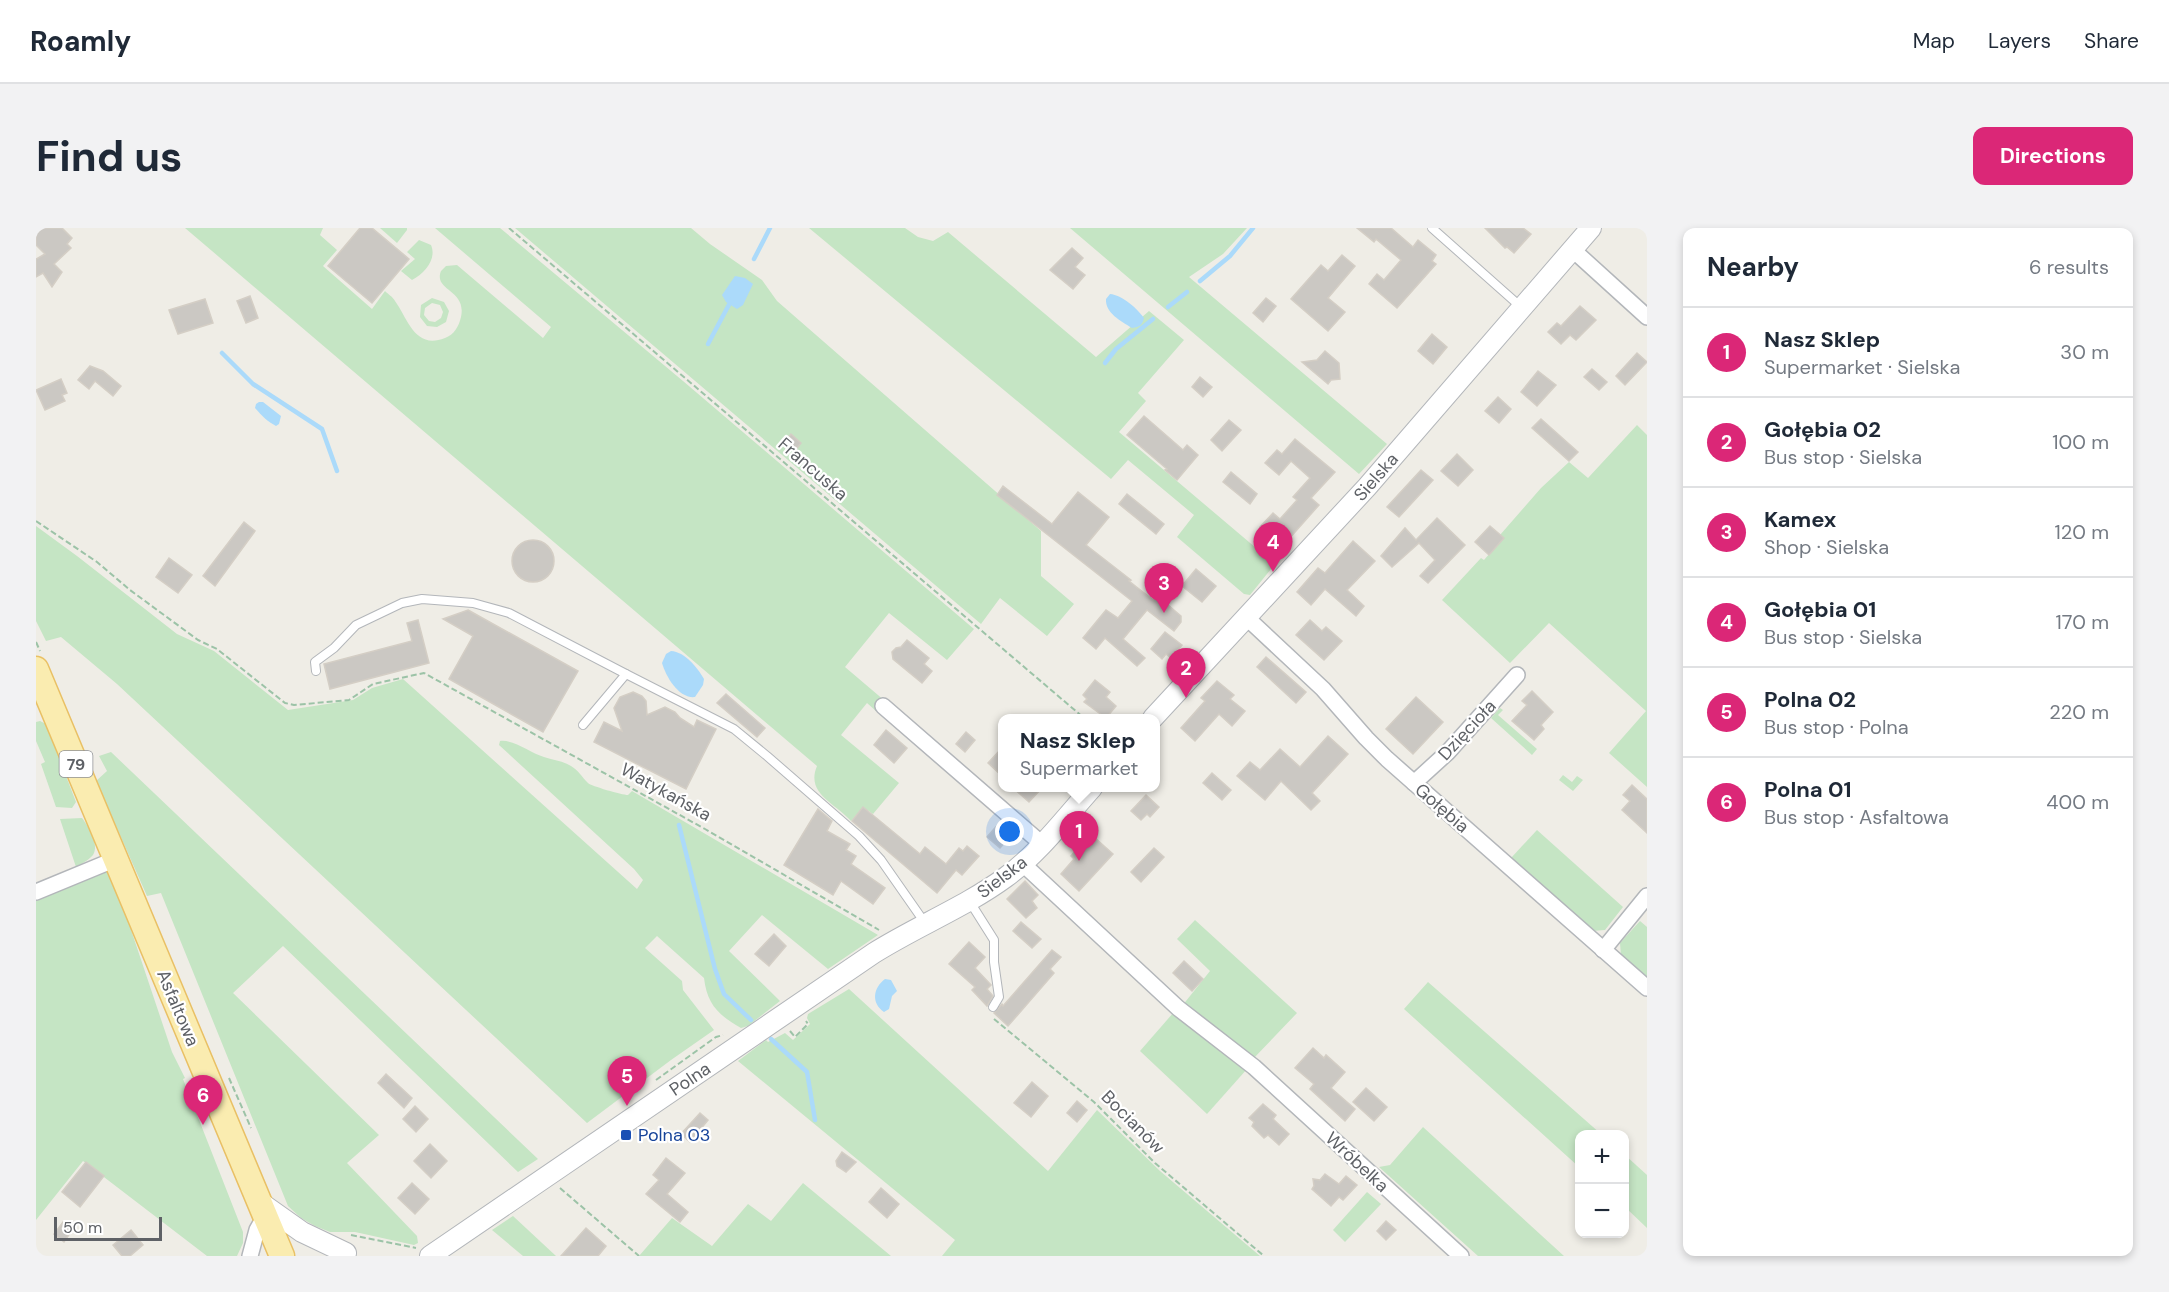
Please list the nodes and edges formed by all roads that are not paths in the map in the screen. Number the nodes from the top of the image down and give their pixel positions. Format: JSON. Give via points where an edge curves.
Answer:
{"nodes":[{"id":1,"x":1432,"y":228,"type":"edge"},
{"id":2,"x":1581,"y":235,"type":"edge"},
{"id":3,"x":1521,"y":307,"type":"junction"},
{"id":4,"x":1647,"y":317,"type":"edge"},
{"id":5,"x":1247,"y":618,"type":"junction"},
{"id":6,"x":36,"y":669,"type":"edge"},
{"id":7,"x":316,"y":671,"type":"dead end"},
{"id":8,"x":626,"y":674,"type":"junction"},
{"id":9,"x":1517,"y":675,"type":"dead end"},
{"id":10,"x":882,"y":706,"type":"dead end"},
{"id":11,"x":1157,"y":714,"type":"edge"},
{"id":12,"x":583,"y":725,"type":"dead end"},
{"id":13,"x":1414,"y":783,"type":"junction"},
{"id":14,"x":1088,"y":792,"type":"edge"},
{"id":15,"x":1042,"y":844,"type":"junction"},
{"id":16,"x":116,"y":859,"type":"junction"},
{"id":17,"x":1023,"y":864,"type":"junction"},
{"id":18,"x":36,"y":892,"type":"edge"},
{"id":19,"x":1647,"y":896,"type":"edge"},
{"id":20,"x":969,"y":901,"type":"junction"},
{"id":21,"x":925,"y":923,"type":"junction"},
{"id":22,"x":892,"y":941,"type":"joint"},
{"id":23,"x":1604,"y":950,"type":"junction"},
{"id":24,"x":1647,"y":988,"type":"edge"},
{"id":25,"x":993,"y":1007,"type":"road end"},
{"id":26,"x":263,"y":1208,"type":"junction"},
{"id":27,"x":350,"y":1248,"type":"edge"},
{"id":28,"x":426,"y":1251,"type":"edge"},
{"id":29,"x":250,"y":1256,"type":"edge"},
{"id":30,"x":282,"y":1256,"type":"edge"},
{"id":31,"x":323,"y":1256,"type":"edge"},
{"id":32,"x":1461,"y":1256,"type":"edge"}],
"edges":[{"from":1,"to":3,"type":"lane"},
{"from":2,"to":3,"type":"street","name":"Sielska"},
{"from":2,"to":4,"type":"street"},
{"from":3,"to":5,"type":"street","name":"Sielska","via":[[1367,487]]},
{"from":5,"to":11,"type":"street","name":"Sielska"},
{"from":5,"to":13,"type":"street","name":"Gołębia"},
{"from":6,"to":16,"type":"main road","number":"79","via":[[45,703]]},
{"from":7,"to":8,"type":"lane","via":[[315,662],[356,625],[402,603],[422,599],[473,603],[509,613]]},
{"from":8,"to":12,"type":"lane"},
{"from":8,"to":21,"type":"lane","via":[[734,729],[767,756],[859,836],[881,860]]},
{"from":9,"to":13,"type":"street","name":"Dzięcioła","via":[[1448,752]]},
{"from":10,"to":15,"type":"street"},
{"from":13,"to":23,"type":"street","name":"Gołębia"},
{"from":14,"to":15,"type":"street","name":"Sielska"},
{"from":15,"to":17,"type":"street","name":"Sielska"},
{"from":16,"to":18,"type":"street"},
{"from":16,"to":26,"type":"main road","name":"Asfaltowa","number":"79"},
{"from":17,"to":20,"type":"street","name":"Sielska"},
{"from":17,"to":32,"type":"street","name":"Wróbelka","via":[[1178,1008],[1254,1067]]},
{"from":19,"to":23,"type":"street"},
{"from":20,"to":21,"type":"street","name":"Sielska"},
{"from":20,"to":25,"type":"lane","via":[[994,940],[999,997]]},
{"from":21,"to":22,"type":"street","name":"Sielska"},
{"from":22,"to":28,"type":"street","name":"Polna","via":[[546,1177]]},
{"from":23,"to":24,"type":"street","name":"Gołębia"},
{"from":26,"to":27,"type":"street","via":[[302,1232]]},
{"from":26,"to":29,"type":"street"},
{"from":26,"to":30,"type":"main road","name":"Asfaltowa","number":"79"},
{"from":27,"to":31,"type":"street"}]}
